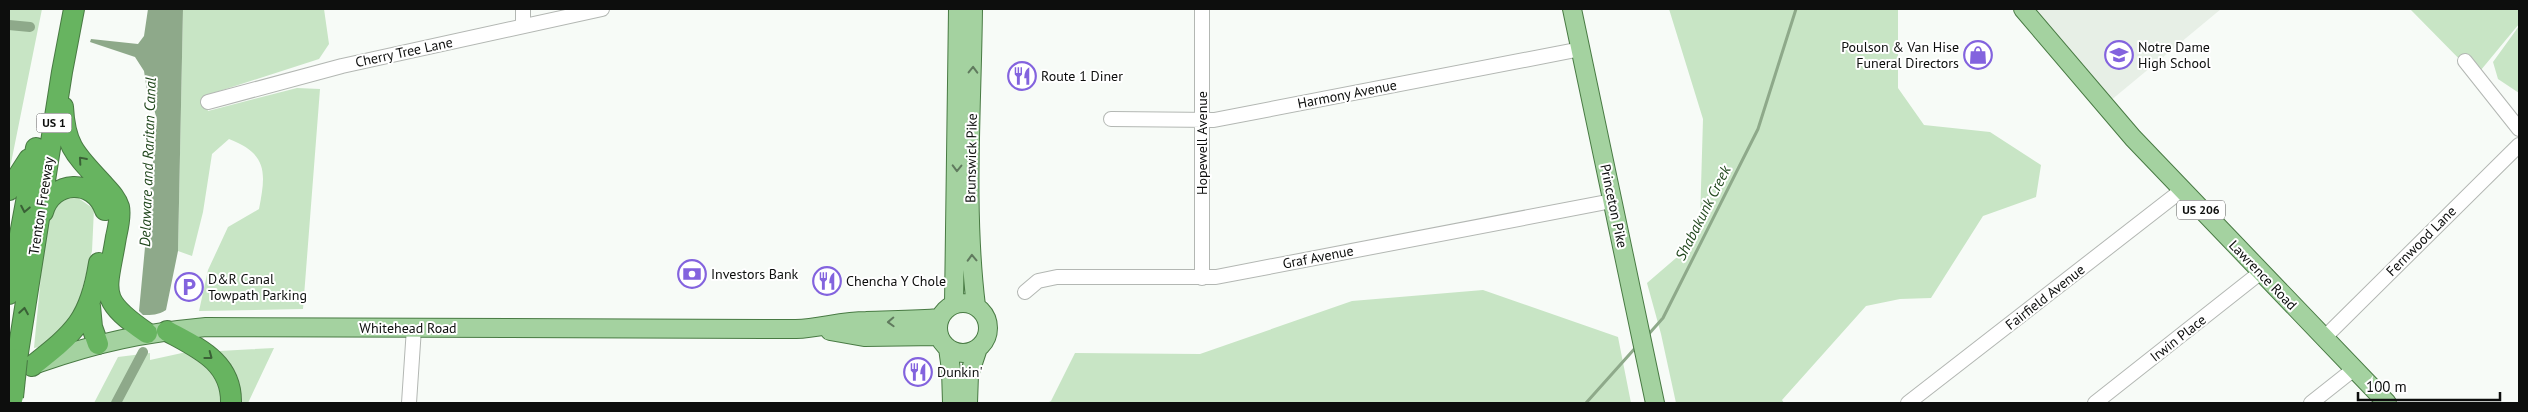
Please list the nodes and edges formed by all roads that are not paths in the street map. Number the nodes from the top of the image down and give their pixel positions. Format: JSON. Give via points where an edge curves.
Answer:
{"nodes":[{"id":1,"x":64,"y":9,"type":"edge"},
{"id":2,"x":74,"y":9,"type":"edge"},
{"id":3,"x":523,"y":9,"type":"edge"},
{"id":4,"x":602,"y":9,"type":"edge"},
{"id":5,"x":958,"y":9,"type":"edge"},
{"id":6,"x":973,"y":9,"type":"edge"},
{"id":7,"x":1202,"y":9,"type":"edge"},
{"id":8,"x":1572,"y":9,"type":"edge"},
{"id":9,"x":2023,"y":9,"type":"edge"},
{"id":10,"x":523,"y":26,"type":"junction"},
{"id":11,"x":1581,"y":49,"type":"junction"},
{"id":12,"x":2465,"y":61,"type":"dead end"},
{"id":13,"x":62,"y":72,"type":"junction"},
{"id":14,"x":208,"y":102,"type":"dead end"},
{"id":15,"x":965,"y":119,"type":"junction"},
{"id":16,"x":1111,"y":119,"type":"dead end"},
{"id":17,"x":1202,"y":120,"type":"junction"},
{"id":18,"x":2519,"y":129,"type":"edge"},
{"id":19,"x":37,"y":144,"type":"junction"},
{"id":20,"x":2519,"y":145,"type":"edge"},
{"id":21,"x":9,"y":190,"type":"edge"},
{"id":22,"x":2182,"y":190,"type":"junction"},
{"id":23,"x":1612,"y":201,"type":"junction"},
{"id":24,"x":35,"y":237,"type":"junction"},
{"id":25,"x":2261,"y":272,"type":"junction"},
{"id":26,"x":1202,"y":278,"type":"junction"},
{"id":27,"x":1025,"y":292,"type":"dead end"},
{"id":28,"x":9,"y":294,"type":"edge"},
{"id":29,"x":954,"y":304,"type":"junction"},
{"id":30,"x":90,"y":306,"type":"junction"},
{"id":31,"x":976,"y":306,"type":"junction"},
{"id":32,"x":414,"y":328,"type":"junction"},
{"id":33,"x":148,"y":331,"type":"junction"},
{"id":34,"x":942,"y":334,"type":"junction"},
{"id":35,"x":2324,"y":338,"type":"junction"},
{"id":36,"x":98,"y":344,"type":"junction"},
{"id":37,"x":978,"y":348,"type":"junction"},
{"id":38,"x":19,"y":367,"type":"edge"},
{"id":39,"x":2354,"y":369,"type":"junction"},
{"id":40,"x":13,"y":400,"type":"edge"},
{"id":41,"x":231,"y":403,"type":"edge"},
{"id":42,"x":409,"y":403,"type":"edge"},
{"id":43,"x":952,"y":403,"type":"edge"},
{"id":44,"x":968,"y":403,"type":"edge"},
{"id":45,"x":1655,"y":403,"type":"edge"},
{"id":46,"x":1908,"y":403,"type":"edge"},
{"id":47,"x":2095,"y":403,"type":"edge"},
{"id":48,"x":2311,"y":403,"type":"edge"},
{"id":49,"x":2387,"y":403,"type":"edge"}],
"edges":[{"from":1,"to":19,"type":"highway","name":"Trenton Freeway","number":"US 1"},
{"from":2,"to":13,"type":"highway","name":"Trenton Freeway","number":"US 1"},
{"from":3,"to":10,"type":"street"},
{"from":4,"to":10,"type":"street","name":"Cherry Tree Lane"},
{"from":5,"to":15,"type":"main road","name":"Brunswick Pike"},
{"from":15,"to":6,"type":"main road","name":"Brunswick Pike","one_way":true},
{"from":7,"to":17,"type":"street","name":"Hopewell Avenue"},
{"from":8,"to":11,"type":"main road","name":"Princeton Pike"},
{"from":9,"to":22,"type":"main road","name":"Lawrence Road","number":"US 206","via":[[2103,104]]},
{"from":10,"to":14,"type":"street","name":"Cherry Tree Lane","via":[[342,66]]},
{"from":11,"to":17,"type":"street","name":"Harmony Avenue"},
{"from":11,"to":23,"type":"main road","name":"Princeton Pike"},
{"from":12,"to":18,"type":"street"},
{"from":13,"to":24,"type":"highway","name":"Trenton Freeway","number":"US 1"},
{"from":33,"to":13,"type":"highway","one_way":true,"via":[[115,309],[108,293],[119,222],[118,205],[70,145],[64,121]]},
{"from":15,"to":29,"type":"main road","name":"Brunswick Pike","one_way":true},
{"from":31,"to":15,"type":"main road","name":"Brunswick Pike","one_way":true},
{"from":16,"to":17,"type":"street","name":"Harmony Avenue"},
{"from":17,"to":26,"type":"street","name":"Hopewell Avenue"},
{"from":19,"to":21,"type":"highway"},
{"from":19,"to":28,"type":"highway","name":"Trenton Freeway","number":"US 1","one_way":true},
{"from":20,"to":35,"type":"street","name":"Fernwood Lane"},
{"from":22,"to":25,"type":"main road","name":"Lawrence Road","number":"US 206"},
{"from":22,"to":46,"type":"street","name":"Fairfield Avenue"},
{"from":23,"to":26,"type":"street","name":"Graf Avenue"},
{"from":23,"to":45,"type":"main road","name":"Princeton Pike"},
{"from":24,"to":30,"type":"highway","via":[[45,205],[56,191],[83,187],[97,196],[104,208],[106,222],[96,288]]},
{"from":38,"to":24,"type":"highway","name":"Trenton Freeway","number":"US 1","one_way":true},
{"from":25,"to":35,"type":"main road","name":"Lawrence Road","number":"US 206"},
{"from":25,"to":47,"type":"street","name":"Irwin Place"},
{"from":26,"to":27,"type":"street","name":"Graf Avenue","via":[[1057,276],[1038,281]]},
{"from":29,"to":31,"type":"main road"},
{"from":29,"to":34,"type":"main road","via":[[946,310]]},
{"from":30,"to":36,"type":"highway"},
{"from":30,"to":38,"type":"highway","via":[[66,338]]},
{"from":31,"to":37,"type":"main road","via":[[985,315],[988,327]]},
{"from":32,"to":33,"type":"main road","name":"Whitehead Road","via":[[206,327]]},
{"from":32,"to":34,"type":"main road","name":"Whitehead Road","via":[[815,328],[865,321]]},
{"from":32,"to":42,"type":"street"},
{"from":33,"to":36,"type":"main road","name":"Whitehead Road"},
{"from":33,"to":41,"type":"highway","one_way":true,"via":[[198,348],[218,363],[229,382]]},
{"from":34,"to":37,"type":"main road","via":[[959,354]]},
{"from":34,"to":43,"type":"main road","via":[[952,370]]},
{"from":35,"to":39,"type":"main road","name":"Lawrence Road","number":"US 206"},
{"from":36,"to":38,"type":"main road","name":"Whitehead Road"},
{"from":37,"to":44,"type":"main road","via":[[968,374]]},
{"from":38,"to":40,"type":"highway","name":"Trenton Freeway","number":"US 1","bridge":true},
{"from":39,"to":48,"type":"street"},
{"from":39,"to":49,"type":"main road","name":"Lawrence Road","number":"US 206"}]}
